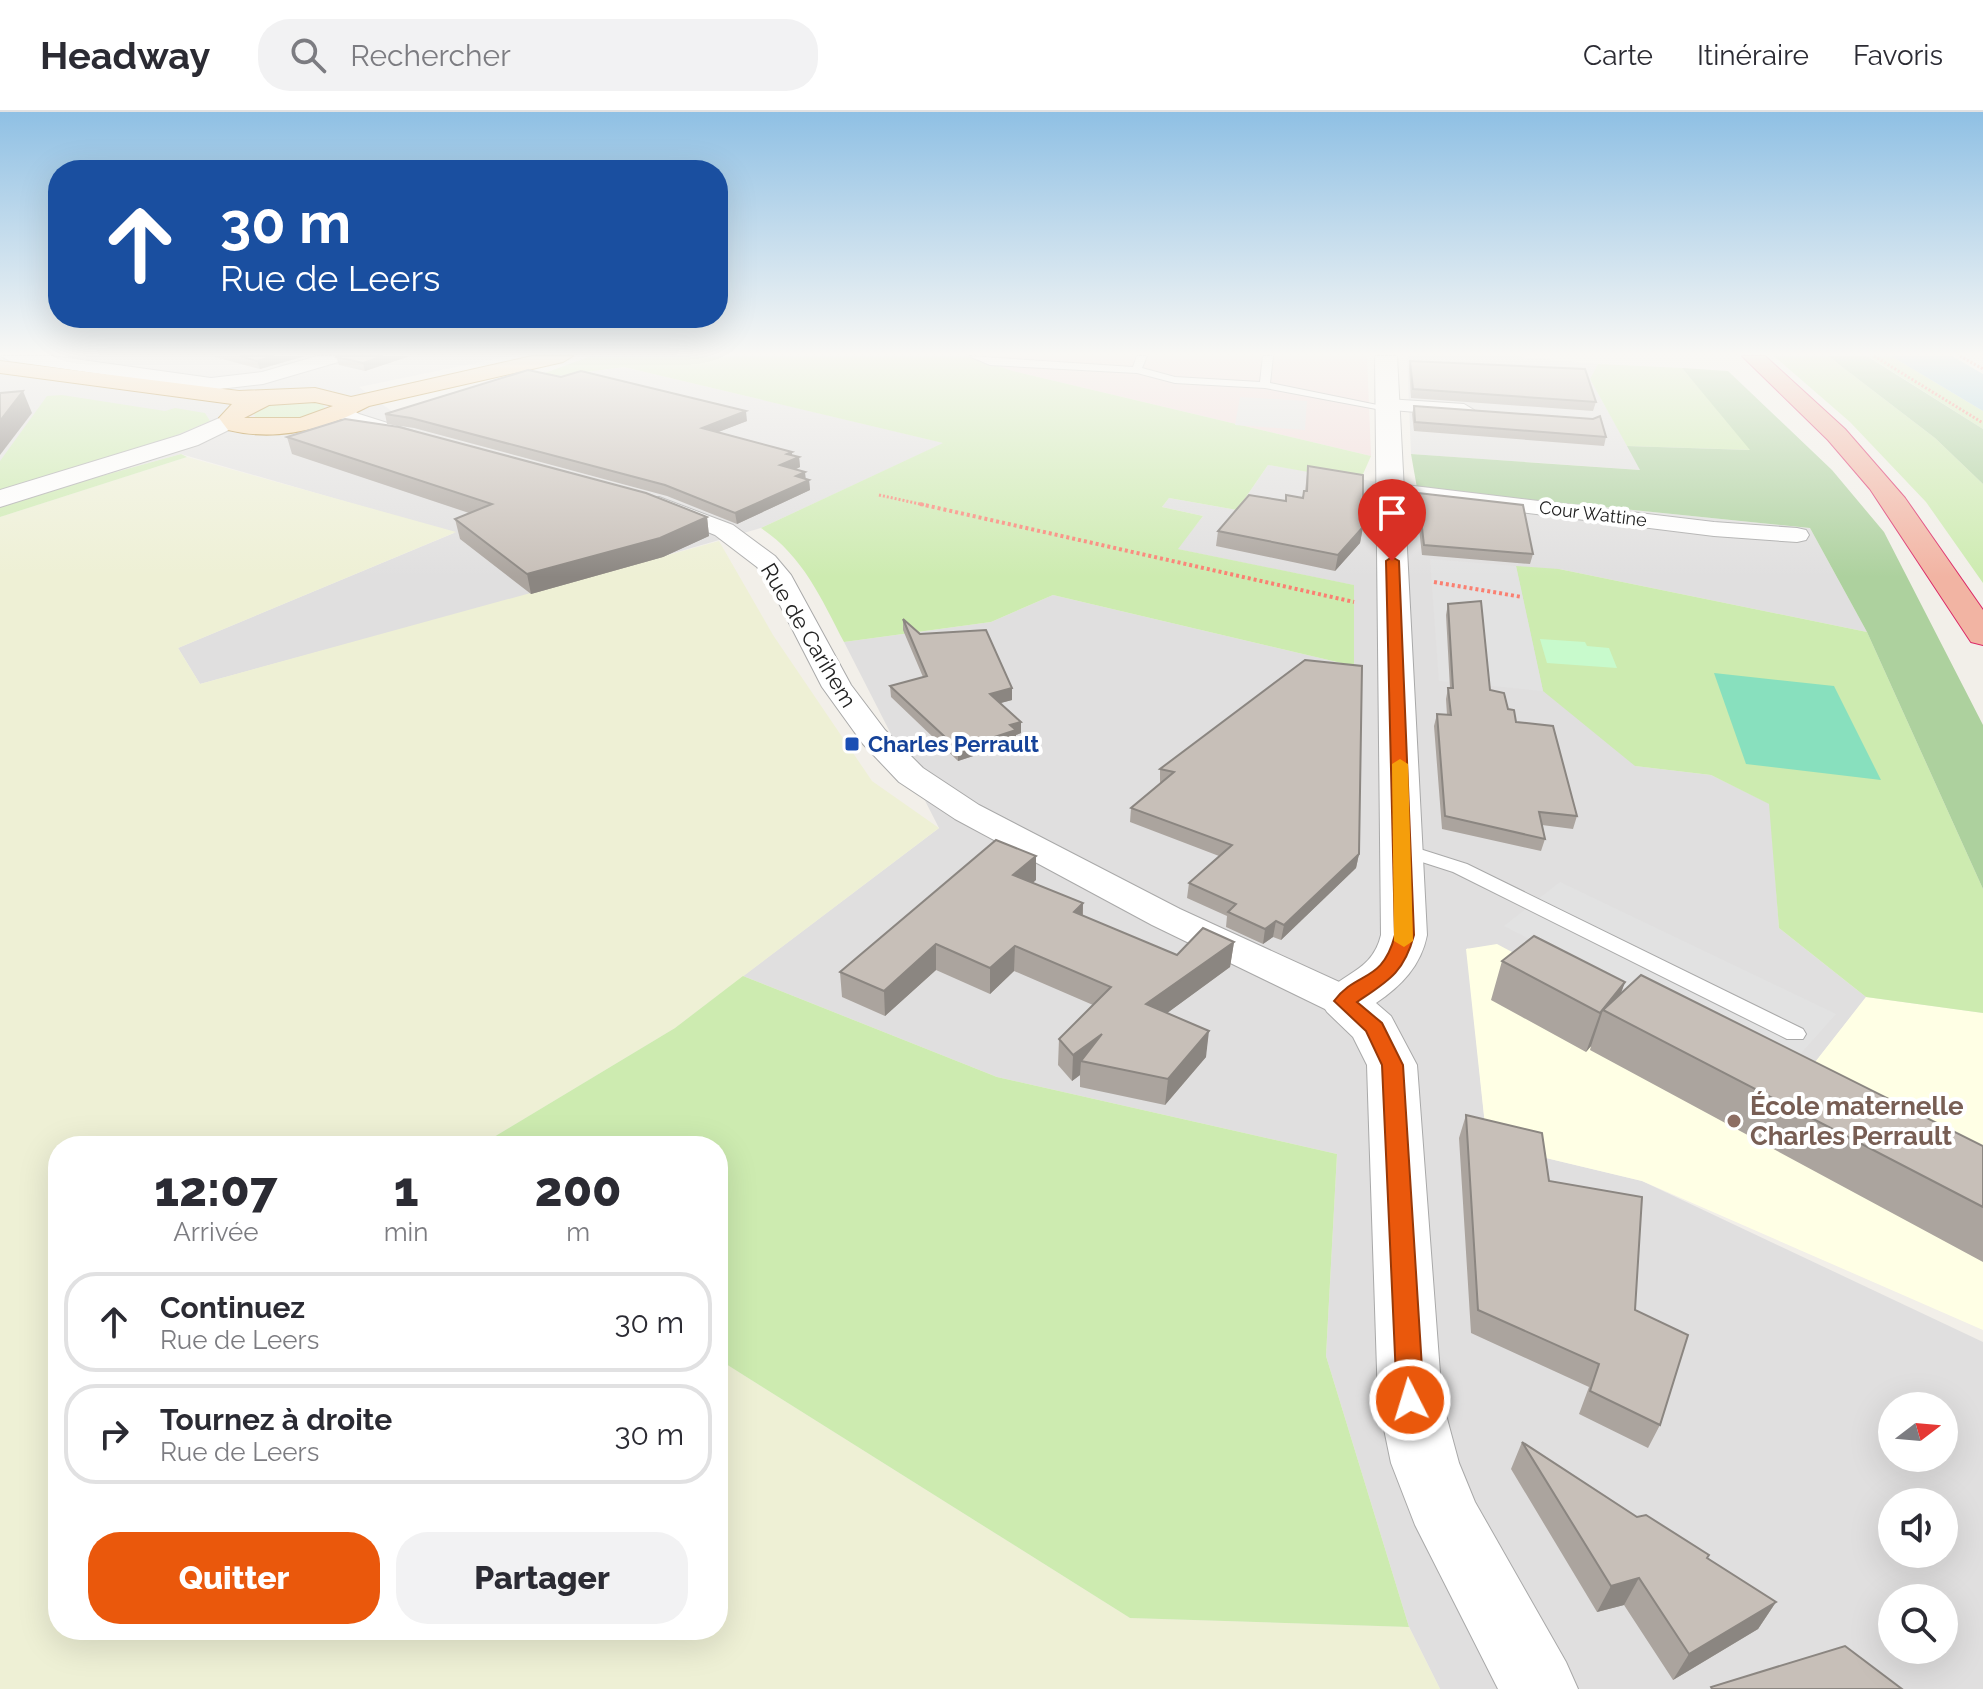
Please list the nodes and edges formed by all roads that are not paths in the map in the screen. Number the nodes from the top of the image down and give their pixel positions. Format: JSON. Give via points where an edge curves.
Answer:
{"nodes":[{"id":1,"x":209,"y":430,"type":"edge"},
{"id":2,"x":266,"y":430,"type":"edge"},
{"id":3,"x":369,"y":430,"type":"edge"},
{"id":4,"x":389,"y":430,"type":"edge"},
{"id":5,"x":1388,"y":430,"type":"edge"},
{"id":6,"x":1830,"y":430,"type":"edge"},
{"id":7,"x":406,"y":435,"type":"junction"},
{"id":8,"x":436,"y":443,"type":"edge"},
{"id":9,"x":119,"y":463,"type":"junction"},
{"id":10,"x":1389,"y":490,"type":"junction"},
{"id":11,"x":630,"y":495,"type":"edge"},
{"id":12,"x":0,"y":499,"type":"edge"},
{"id":13,"x":1797,"y":535,"type":"dead end"},
{"id":14,"x":1983,"y":635,"type":"edge"},
{"id":15,"x":1401,"y":849,"type":"junction"},
{"id":16,"x":1344,"y":1001,"type":"junction"},
{"id":17,"x":1795,"y":1034,"type":"dead end"},
{"id":18,"x":1539,"y":1689,"type":"edge"}],
"edges":[{"from":1,"to":9,"type":"street"},
{"from":2,"to":9,"type":"street"},
{"from":3,"to":7,"type":"street"},
{"from":4,"to":7,"type":"street"},
{"from":5,"to":10,"type":"street"},
{"from":6,"to":14,"type":"highway","via":[[1921,538]]},
{"from":7,"to":8,"type":"street"},
{"from":9,"to":12,"type":"street"},
{"from":10,"to":13,"type":"street","name":"Cour Wattine"},
{"from":10,"to":15,"type":"street"},
{"from":11,"to":16,"type":"street","name":"Rue de Carihem","via":[[719,526],[767,561],[847,701],[897,763],[937,794],[1204,936]]},
{"from":15,"to":16,"type":"street","via":[[1403,947],[1387,973]]},
{"from":15,"to":17,"type":"lane","via":[[1460,868]]},
{"from":16,"to":18,"type":"street","via":[[1366,1017],[1388,1051],[1394,1078],[1410,1400],[1425,1463],[1450,1525]]}]}
